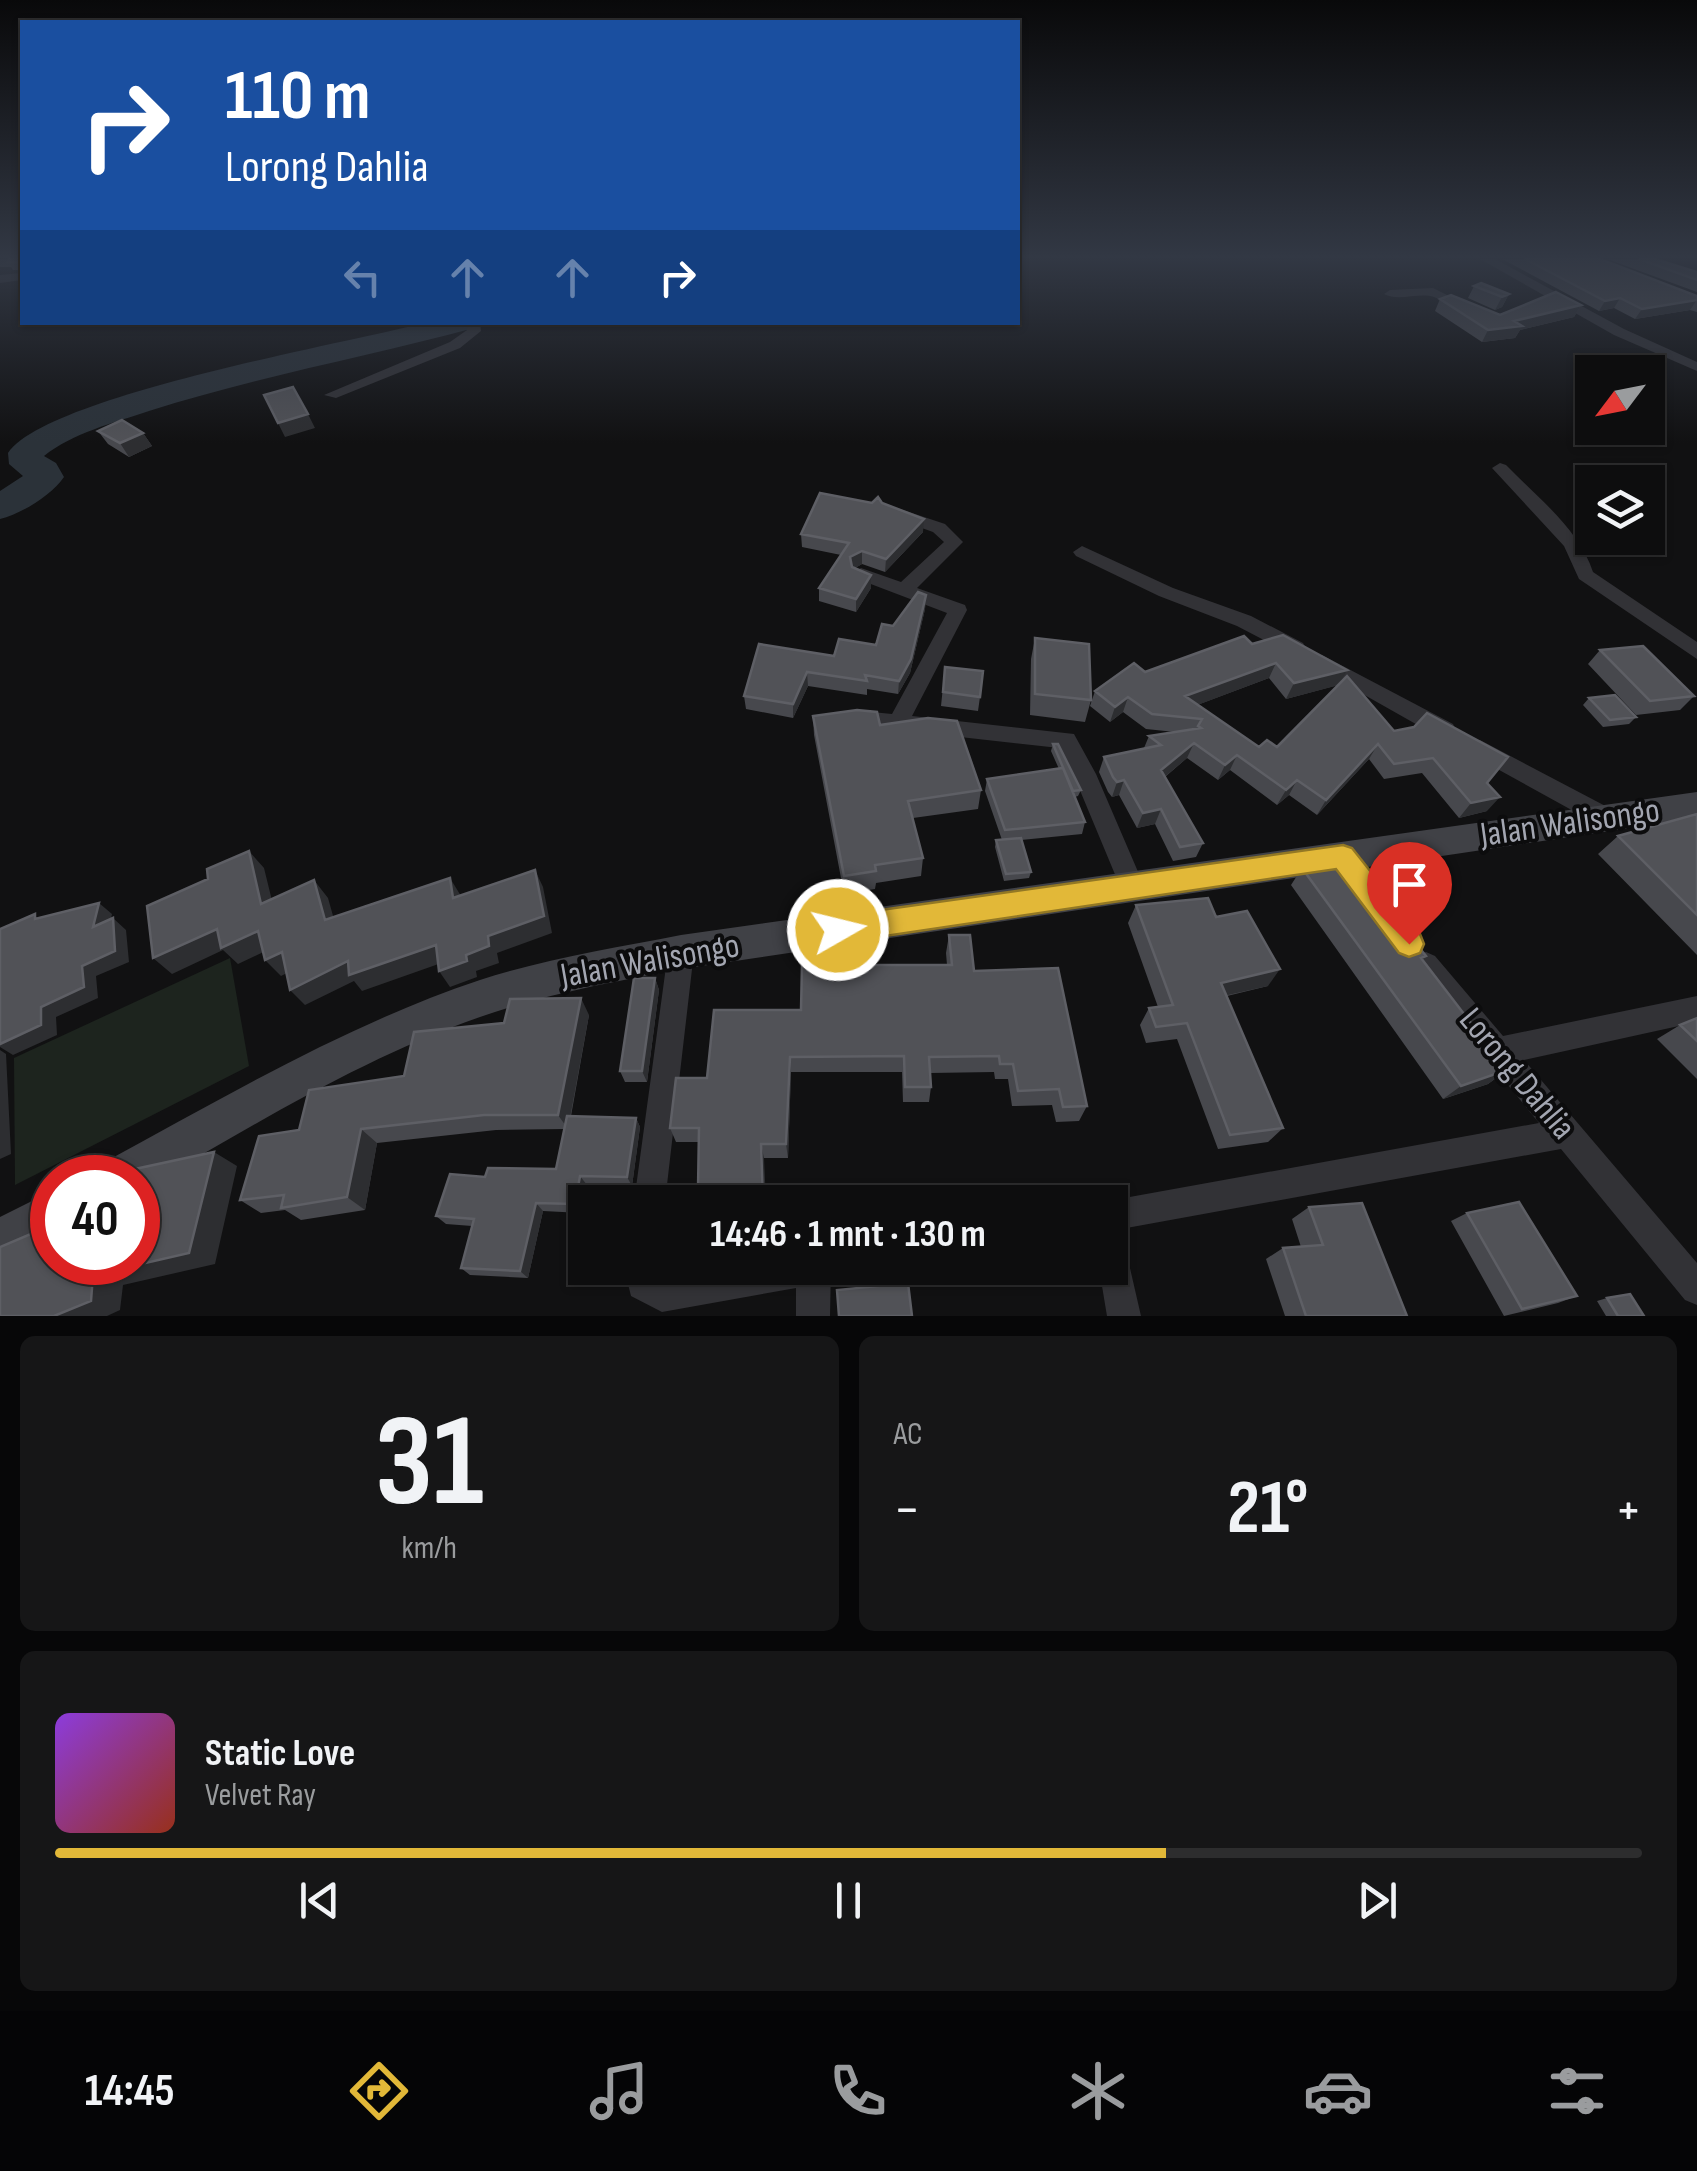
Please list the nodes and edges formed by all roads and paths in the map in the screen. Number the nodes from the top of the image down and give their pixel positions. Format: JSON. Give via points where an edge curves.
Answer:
{"nodes":[{"id":1,"x":1599,"y":320,"type":"edge"},
{"id":2,"x":475,"y":325,"type":"edge"},
{"id":3,"x":1697,"y":367,"type":"edge"},
{"id":4,"x":331,"y":394,"type":"dead end"},
{"id":5,"x":1500,"y":468,"type":"dead end"},
{"id":6,"x":889,"y":509,"type":"edge"},
{"id":7,"x":1082,"y":552,"type":"dead end"},
{"id":8,"x":860,"y":574,"type":"edge"},
{"id":9,"x":905,"y":590,"type":"junction"},
{"id":10,"x":1697,"y":652,"type":"edge"},
{"id":11,"x":842,"y":717,"type":"edge"},
{"id":12,"x":898,"y":722,"type":"junction"},
{"id":13,"x":1697,"y":805,"type":"edge"},
{"id":14,"x":1605,"y":817,"type":"junction"},
{"id":15,"x":1343,"y":856,"type":"junction"},
{"id":16,"x":1365,"y":886,"type":"edge"},
{"id":17,"x":1134,"y":888,"type":"junction"},
{"id":18,"x":1409,"y":944,"type":"edge"},
{"id":19,"x":681,"y":952,"type":"junction"},
{"id":20,"x":1697,"y":1009,"type":"edge"},
{"id":21,"x":1498,"y":1051,"type":"junction"},
{"id":22,"x":1567,"y":1133,"type":"junction"},
{"id":23,"x":160,"y":1155,"type":"edge"},
{"id":24,"x":651,"y":1185,"type":"edge"},
{"id":25,"x":1128,"y":1212,"type":"edge"},
{"id":26,"x":30,"y":1225,"type":"edge"},
{"id":27,"x":0,"y":1241,"type":"edge"},
{"id":28,"x":645,"y":1285,"type":"edge"},
{"id":29,"x":718,"y":1285,"type":"edge"},
{"id":30,"x":814,"y":1285,"type":"edge"},
{"id":31,"x":1118,"y":1285,"type":"edge"},
{"id":32,"x":1697,"y":1288,"type":"edge"},
{"id":33,"x":813,"y":1316,"type":"edge"},
{"id":34,"x":1124,"y":1316,"type":"edge"}],
"edges":[{"from":1,"to":3,"type":"street"},
{"from":2,"to":4,"type":"street","via":[[455,345]]},
{"from":5,"to":10,"type":"street","via":[[1578,552],[1585,576]]},
{"from":6,"to":9,"type":"street","via":[[940,528],[954,542]]},
{"from":7,"to":14,"type":"street","via":[[1263,630]]},
{"from":8,"to":9,"type":"street"},
{"from":9,"to":12,"type":"street","via":[[958,612]]},
{"from":11,"to":12,"type":"street"},
{"from":12,"to":17,"type":"street","via":[[1066,740]]},
{"from":13,"to":14,"type":"street","name":"Jalan Walisongo"},
{"from":14,"to":15,"type":"street","name":"Jalan Walisongo"},
{"from":15,"to":16,"type":"street"},
{"from":15,"to":17,"type":"street","name":"Jalan Walisongo"},
{"from":17,"to":19,"type":"street","name":"Jalan Walisongo"},
{"from":18,"to":21,"type":"street","name":"Lorong Dahlia"},
{"from":19,"to":23,"type":"street","name":"Jalan Walisongo","via":[[570,974],[452,1009]]},
{"from":19,"to":24,"type":"street"},
{"from":20,"to":21,"type":"street"},
{"from":21,"to":22,"type":"street","name":"Lorong Dahlia"},
{"from":22,"to":25,"type":"street"},
{"from":22,"to":32,"type":"street","name":"Lorong Dahlia"},
{"from":26,"to":27,"type":"street"},
{"from":28,"to":29,"type":"street","via":[[662,1295]]},
{"from":30,"to":33,"type":"street"},
{"from":31,"to":34,"type":"street"}]}
